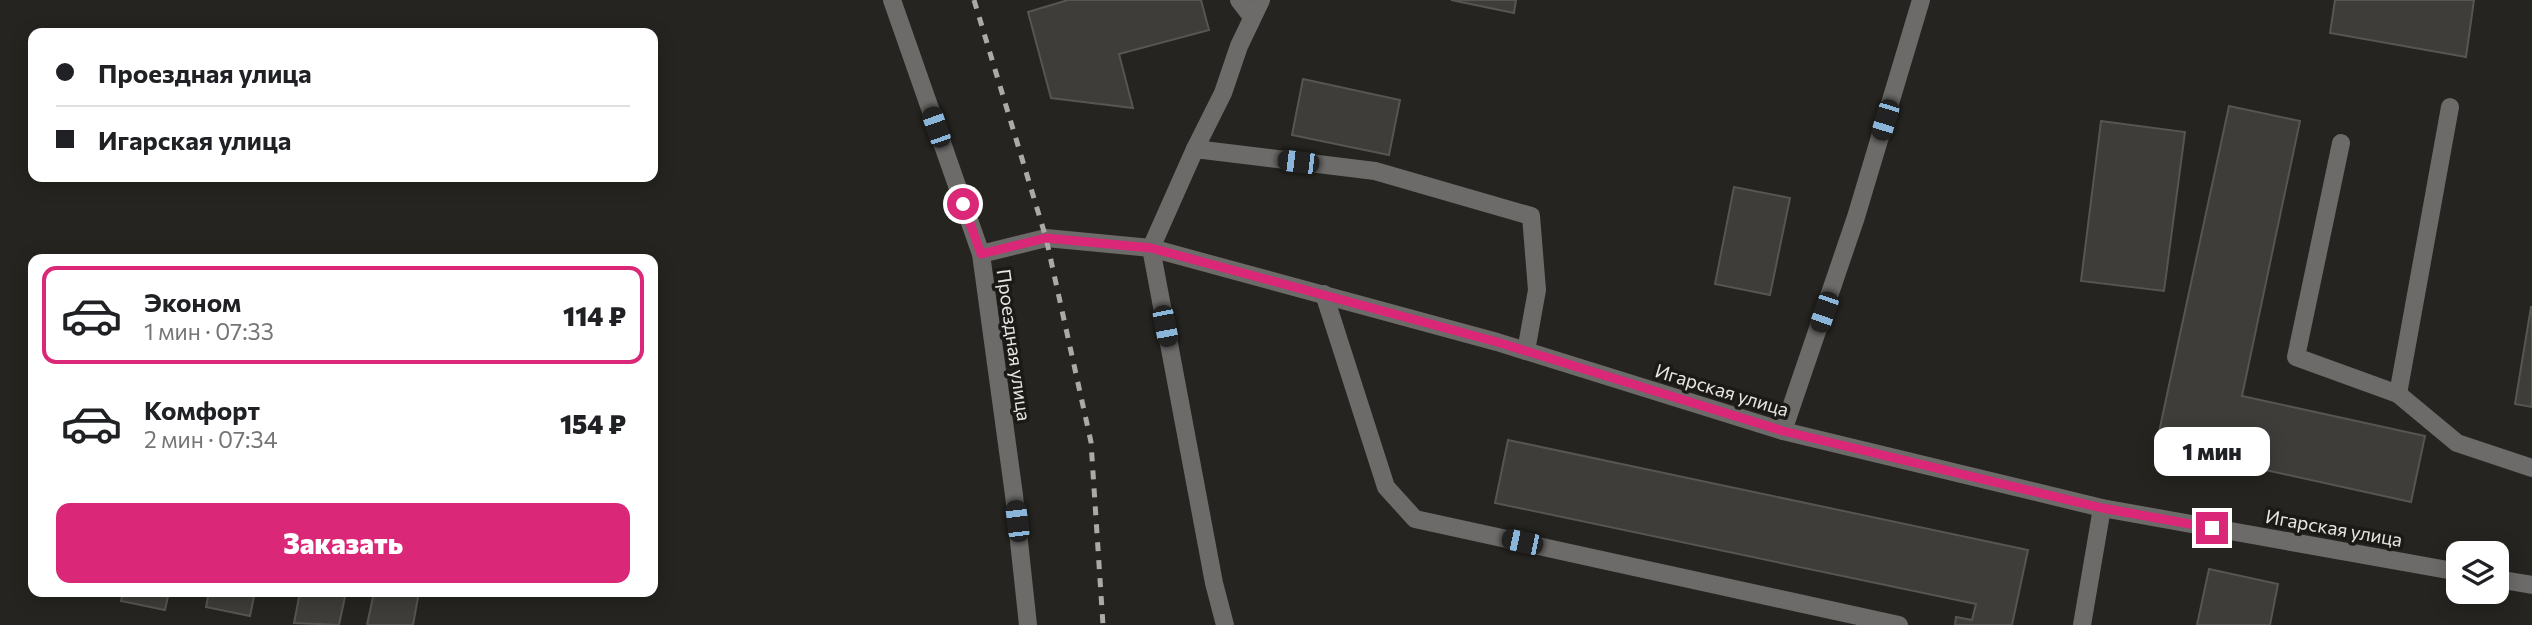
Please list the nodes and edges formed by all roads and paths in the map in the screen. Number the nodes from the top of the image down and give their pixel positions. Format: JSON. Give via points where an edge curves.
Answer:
{"nodes":[{"id":1,"x":892,"y":0,"type":"edge"},
{"id":2,"x":1239,"y":0,"type":"edge"},
{"id":3,"x":1261,"y":0,"type":"edge"},
{"id":4,"x":1921,"y":0,"type":"edge"},
{"id":5,"x":1252,"y":18,"type":"junction"},
{"id":6,"x":2450,"y":107,"type":"dead end"},
{"id":7,"x":2341,"y":143,"type":"dead end"},
{"id":8,"x":1195,"y":149,"type":"junction"},
{"id":9,"x":1151,"y":248,"type":"junction"},
{"id":10,"x":981,"y":254,"type":"junction"},
{"id":11,"x":1324,"y":294,"type":"junction"},
{"id":12,"x":1526,"y":351,"type":"junction"},
{"id":13,"x":2398,"y":394,"type":"junction"},
{"id":14,"x":1783,"y":431,"type":"junction"},
{"id":15,"x":2532,"y":468,"type":"edge"},
{"id":16,"x":2102,"y":508,"type":"junction"},
{"id":17,"x":2446,"y":570,"type":"edge"},
{"id":18,"x":2509,"y":581,"type":"edge"},
{"id":19,"x":2532,"y":585,"type":"edge"},
{"id":20,"x":1028,"y":625,"type":"edge"},
{"id":21,"x":1225,"y":625,"type":"edge"},
{"id":22,"x":1899,"y":625,"type":"edge"},
{"id":23,"x":2082,"y":625,"type":"edge"}],
"edges":[{"from":1,"to":10,"type":"street","name":"Проездная улица"},
{"from":2,"to":5,"type":"street"},
{"from":3,"to":5,"type":"street"},
{"from":4,"to":14,"type":"street","via":[[1856,216]]},
{"from":5,"to":8,"type":"street"},
{"from":6,"to":13,"type":"street"},
{"from":7,"to":13,"type":"street","via":[[2296,358]]},
{"from":8,"to":9,"type":"street"},
{"from":8,"to":12,"type":"street","via":[[1375,172],[1531,216],[1537,289]]},
{"from":9,"to":10,"type":"street","name":"Игарская улица","via":[[1046,238]]},
{"from":9,"to":11,"type":"street","name":"Игарская улица"},
{"from":9,"to":21,"type":"street"},
{"from":10,"to":20,"type":"street","name":"Проездная улица"},
{"from":11,"to":12,"type":"street","name":"Игарская улица"},
{"from":11,"to":22,"type":"street","via":[[1386,486],[1415,519]]},
{"from":12,"to":14,"type":"street","name":"Игарская улица"},
{"from":13,"to":15,"type":"street","via":[[2457,443]]},
{"from":14,"to":16,"type":"street","name":"Игарская улица"},
{"from":16,"to":17,"type":"street","name":"Игарская улица"},
{"from":16,"to":23,"type":"street"},
{"from":18,"to":19,"type":"street"}]}
